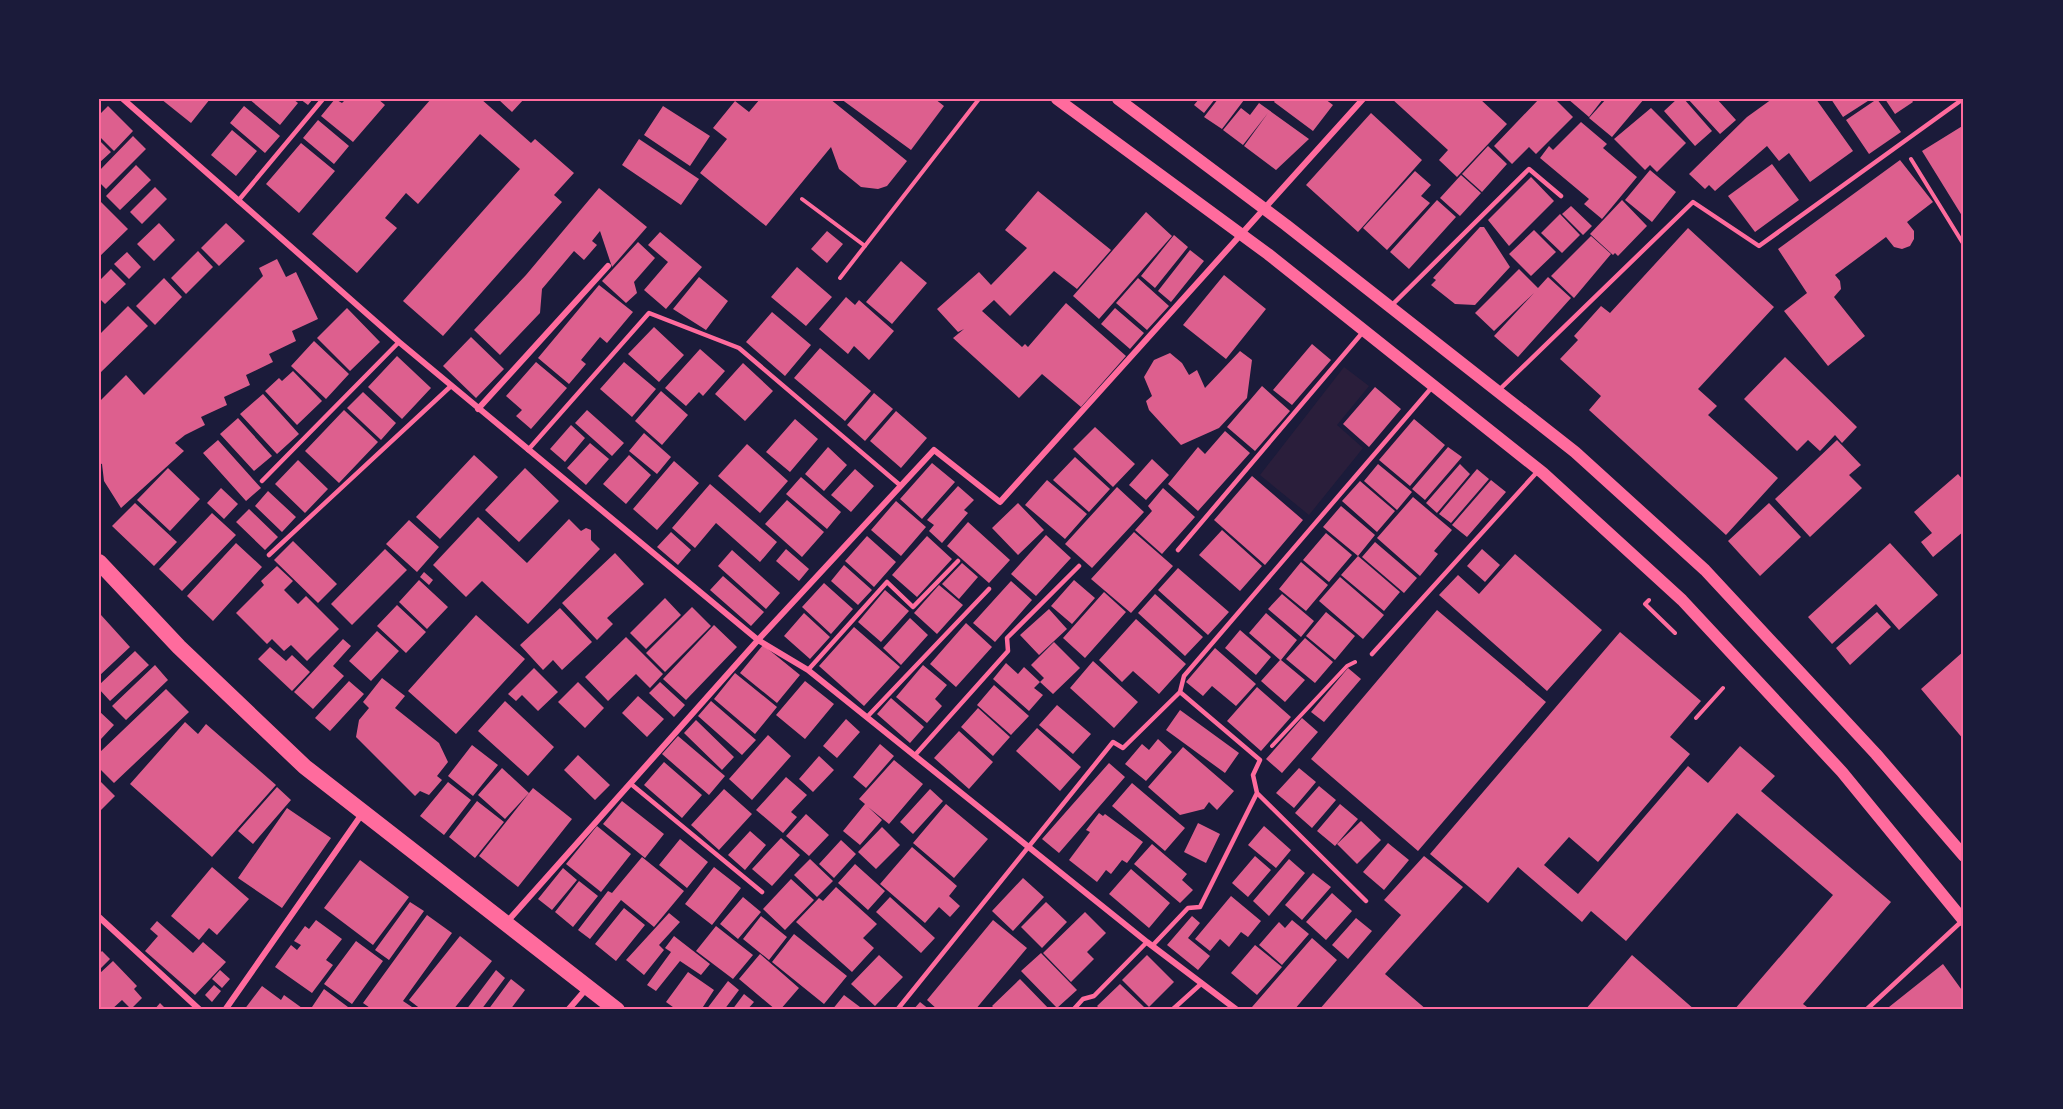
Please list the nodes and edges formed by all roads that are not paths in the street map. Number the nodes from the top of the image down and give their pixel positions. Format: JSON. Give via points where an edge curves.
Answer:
{"nodes":[{"id":1,"x":323,"y":99,"type":"edge"},
{"id":2,"x":1057,"y":99,"type":"edge"},
{"id":3,"x":1118,"y":99,"type":"edge"},
{"id":4,"x":1363,"y":99,"type":"edge"},
{"id":5,"x":1963,"y":99,"type":"edge"},
{"id":6,"x":127,"y":100,"type":"edge"},
{"id":7,"x":1561,"y":196,"type":"dead end"},
{"id":8,"x":238,"y":201,"type":"junction"},
{"id":9,"x":1264,"y":208,"type":"junction"},
{"id":10,"x":1241,"y":234,"type":"junction"},
{"id":11,"x":608,"y":266,"type":"dead end"},
{"id":12,"x":1390,"y":306,"type":"junction"},
{"id":13,"x":1364,"y":330,"type":"junction"},
{"id":14,"x":399,"y":342,"type":"junction"},
{"id":15,"x":451,"y":386,"type":"junction"},
{"id":16,"x":1433,"y":386,"type":"junction"},
{"id":17,"x":1499,"y":390,"type":"junction"},
{"id":18,"x":478,"y":409,"type":"junction"},
{"id":19,"x":527,"y":451,"type":"junction"},
{"id":20,"x":1539,"y":470,"type":"junction"},
{"id":21,"x":262,"y":481,"type":"dead end"},
{"id":22,"x":901,"y":486,"type":"junction"},
{"id":23,"x":1178,"y":550,"type":"dead end"},
{"id":24,"x":269,"y":555,"type":"dead end"},
{"id":25,"x":958,"y":561,"type":"dead end"},
{"id":26,"x":99,"y":562,"type":"edge"},
{"id":27,"x":1079,"y":567,"type":"dead end"},
{"id":28,"x":989,"y":589,"type":"dead end"},
{"id":29,"x":758,"y":640,"type":"junction"},
{"id":30,"x":1372,"y":654,"type":"road end"},
{"id":31,"x":808,"y":670,"type":"junction"},
{"id":32,"x":1180,"y":692,"type":"junction"},
{"id":33,"x":867,"y":717,"type":"junction"},
{"id":34,"x":915,"y":755,"type":"junction"},
{"id":35,"x":631,"y":784,"type":"junction"},
{"id":36,"x":1257,"y":793,"type":"junction"},
{"id":37,"x":363,"y":813,"type":"junction"},
{"id":38,"x":1027,"y":846,"type":"junction"},
{"id":39,"x":1964,"y":856,"type":"edge"},
{"id":40,"x":762,"y":892,"type":"dead end"},
{"id":41,"x":1366,"y":901,"type":"dead end"},
{"id":42,"x":99,"y":917,"type":"edge"},
{"id":43,"x":1964,"y":920,"type":"edge"},
{"id":44,"x":506,"y":923,"type":"junction"},
{"id":45,"x":1150,"y":944,"type":"junction"},
{"id":46,"x":1202,"y":983,"type":"junction"},
{"id":47,"x":587,"y":988,"type":"junction"},
{"id":48,"x":200,"y":1010,"type":"edge"},
{"id":49,"x":225,"y":1010,"type":"edge"},
{"id":50,"x":568,"y":1010,"type":"edge"},
{"id":51,"x":617,"y":1010,"type":"edge"},
{"id":52,"x":897,"y":1010,"type":"edge"},
{"id":53,"x":1073,"y":1010,"type":"edge"},
{"id":54,"x":1172,"y":1010,"type":"edge"},
{"id":55,"x":1237,"y":1010,"type":"edge"},
{"id":56,"x":1866,"y":1010,"type":"edge"}],
"edges":[{"from":1,"to":8,"type":"lane"},
{"from":2,"to":10,"type":"main road"},
{"from":3,"to":9,"type":"main road"},
{"from":4,"to":9,"type":"street"},
{"from":5,"to":17,"type":"lane","via":[[1759,246],[1693,202]]},
{"from":6,"to":8,"type":"street"},
{"from":7,"to":12,"type":"lane","via":[[1529,168]]},
{"from":8,"to":14,"type":"street"},
{"from":9,"to":10,"type":"street"},
{"from":9,"to":12,"type":"main road"},
{"from":10,"to":13,"type":"main road"},
{"from":10,"to":22,"type":"street","via":[[1000,502],[934,450]]},
{"from":11,"to":18,"type":"street"},
{"from":12,"to":17,"type":"main road"},
{"from":13,"to":16,"type":"main road"},
{"from":13,"to":23,"type":"lane"},
{"from":14,"to":15,"type":"street"},
{"from":14,"to":21,"type":"lane"},
{"from":15,"to":18,"type":"street"},
{"from":15,"to":24,"type":"lane"},
{"from":16,"to":20,"type":"main road"},
{"from":16,"to":32,"type":"lane","via":[[1184,676]]},
{"from":17,"to":39,"type":"main road","via":[[1575,452],[1705,570],[1876,754]]},
{"from":18,"to":19,"type":"street"},
{"from":19,"to":22,"type":"lane","via":[[649,313],[739,348]]},
{"from":19,"to":29,"type":"street"},
{"from":20,"to":30,"type":"lane"},
{"from":20,"to":43,"type":"main road","via":[[1690,608],[1842,772]]},
{"from":22,"to":29,"type":"street"},
{"from":25,"to":31,"type":"lane","via":[[914,607],[887,582]]},
{"from":26,"to":37,"type":"highway","via":[[179,647],[305,767]]},
{"from":27,"to":34,"type":"lane","via":[[1007,638],[1008,651]]},
{"from":28,"to":33,"type":"lane"},
{"from":29,"to":31,"type":"street"},
{"from":29,"to":35,"type":"street"},
{"from":31,"to":33,"type":"street"},
{"from":32,"to":36,"type":"lane","via":[[1260,760],[1253,775]]},
{"from":32,"to":38,"type":"lane","via":[[1123,748],[1113,742]]},
{"from":33,"to":34,"type":"street"},
{"from":34,"to":38,"type":"street"},
{"from":35,"to":40,"type":"lane"},
{"from":35,"to":44,"type":"street"},
{"from":36,"to":41,"type":"lane"},
{"from":36,"to":45,"type":"lane","via":[[1200,907],[1188,908]]},
{"from":37,"to":44,"type":"highway"},
{"from":37,"to":49,"type":"street"},
{"from":38,"to":45,"type":"street"},
{"from":38,"to":52,"type":"lane"},
{"from":42,"to":48,"type":"street"},
{"from":43,"to":56,"type":"lane"},
{"from":44,"to":47,"type":"highway"},
{"from":45,"to":46,"type":"street"},
{"from":45,"to":53,"type":"lane","via":[[1094,996],[1083,999]]},
{"from":46,"to":54,"type":"lane"},
{"from":46,"to":55,"type":"street"},
{"from":47,"to":50,"type":"street"},
{"from":47,"to":51,"type":"highway"}]}
